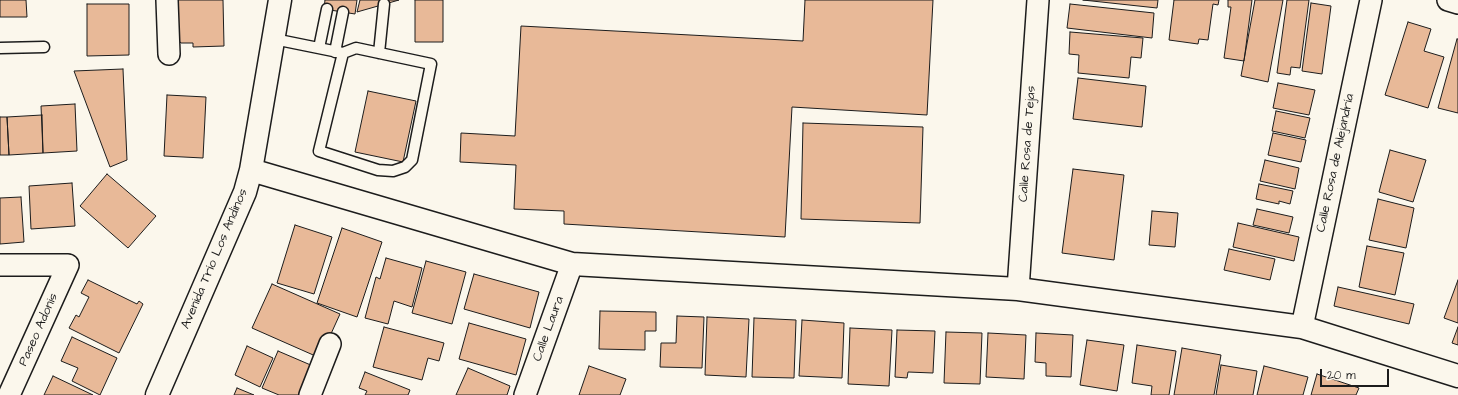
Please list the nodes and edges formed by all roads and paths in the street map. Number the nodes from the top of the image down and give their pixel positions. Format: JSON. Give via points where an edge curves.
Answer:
{"nodes":[{"id":1,"x":167,"y":0,"type":"edge"},
{"id":2,"x":280,"y":0,"type":"edge"},
{"id":3,"x":1038,"y":0,"type":"edge"},
{"id":4,"x":1371,"y":0,"type":"edge"},
{"id":5,"x":1448,"y":0,"type":"edge"},
{"id":6,"x":1458,"y":3,"type":"edge"},
{"id":7,"x":384,"y":4,"type":"dead end"},
{"id":8,"x":327,"y":10,"type":"dead end"},
{"id":9,"x":343,"y":12,"type":"dead end"},
{"id":10,"x":274,"y":39,"type":"junction"},
{"id":11,"x":44,"y":47,"type":"dead end"},
{"id":12,"x":0,"y":48,"type":"edge"},
{"id":13,"x":319,"y":48,"type":"junction"},
{"id":14,"x":339,"y":52,"type":"junction"},
{"id":15,"x":379,"y":53,"type":"junction"},
{"id":16,"x":169,"y":54,"type":"dead end"},
{"id":17,"x":251,"y":170,"type":"junction"},
{"id":18,"x":572,"y":264,"type":"junction"},
{"id":19,"x":0,"y":265,"type":"edge"},
{"id":20,"x":1018,"y":288,"type":"junction"},
{"id":21,"x":1302,"y":327,"type":"junction"},
{"id":22,"x":330,"y":344,"type":"dead end"},
{"id":23,"x":1458,"y":376,"type":"edge"},
{"id":24,"x":9,"y":395,"type":"edge"},
{"id":25,"x":157,"y":395,"type":"edge"},
{"id":26,"x":310,"y":395,"type":"edge"},
{"id":27,"x":525,"y":395,"type":"edge"}],
"edges":[{"from":1,"to":16,"type":"street"},
{"from":2,"to":10,"type":"street","name":"Avenida Trío Los Andinos"},
{"from":3,"to":20,"type":"street","name":"Calle Rosa de Tejas"},
{"from":4,"to":21,"type":"street","name":"Calle Rosa de Alejandría"},
{"from":5,"to":6,"type":"street"},
{"from":7,"to":15,"type":"lane"},
{"from":8,"to":13,"type":"lane"},
{"from":9,"to":14,"type":"lane"},
{"from":10,"to":13,"type":"lane"},
{"from":10,"to":17,"type":"street","name":"Avenida Trío Los Andinos"},
{"from":11,"to":12,"type":"lane"},
{"from":13,"to":14,"type":"lane"},
{"from":14,"to":15,"type":"lane","via":[[356,48]]},
{"from":14,"to":15,"type":"lane","via":[[319,152],[378,170],[393,171],[405,167],[412,160],[432,64]]},
{"from":17,"to":18,"type":"street"},
{"from":17,"to":25,"type":"street","name":"Avenida Trío Los Andinos","via":[[241,202]]},
{"from":18,"to":20,"type":"street"},
{"from":18,"to":27,"type":"street","name":"Calle Laura"},
{"from":19,"to":24,"type":"street","name":"Paseo Adonis","via":[[68,264]]},
{"from":20,"to":21,"type":"street"},
{"from":21,"to":23,"type":"street"},
{"from":22,"to":26,"type":"street"}]}
